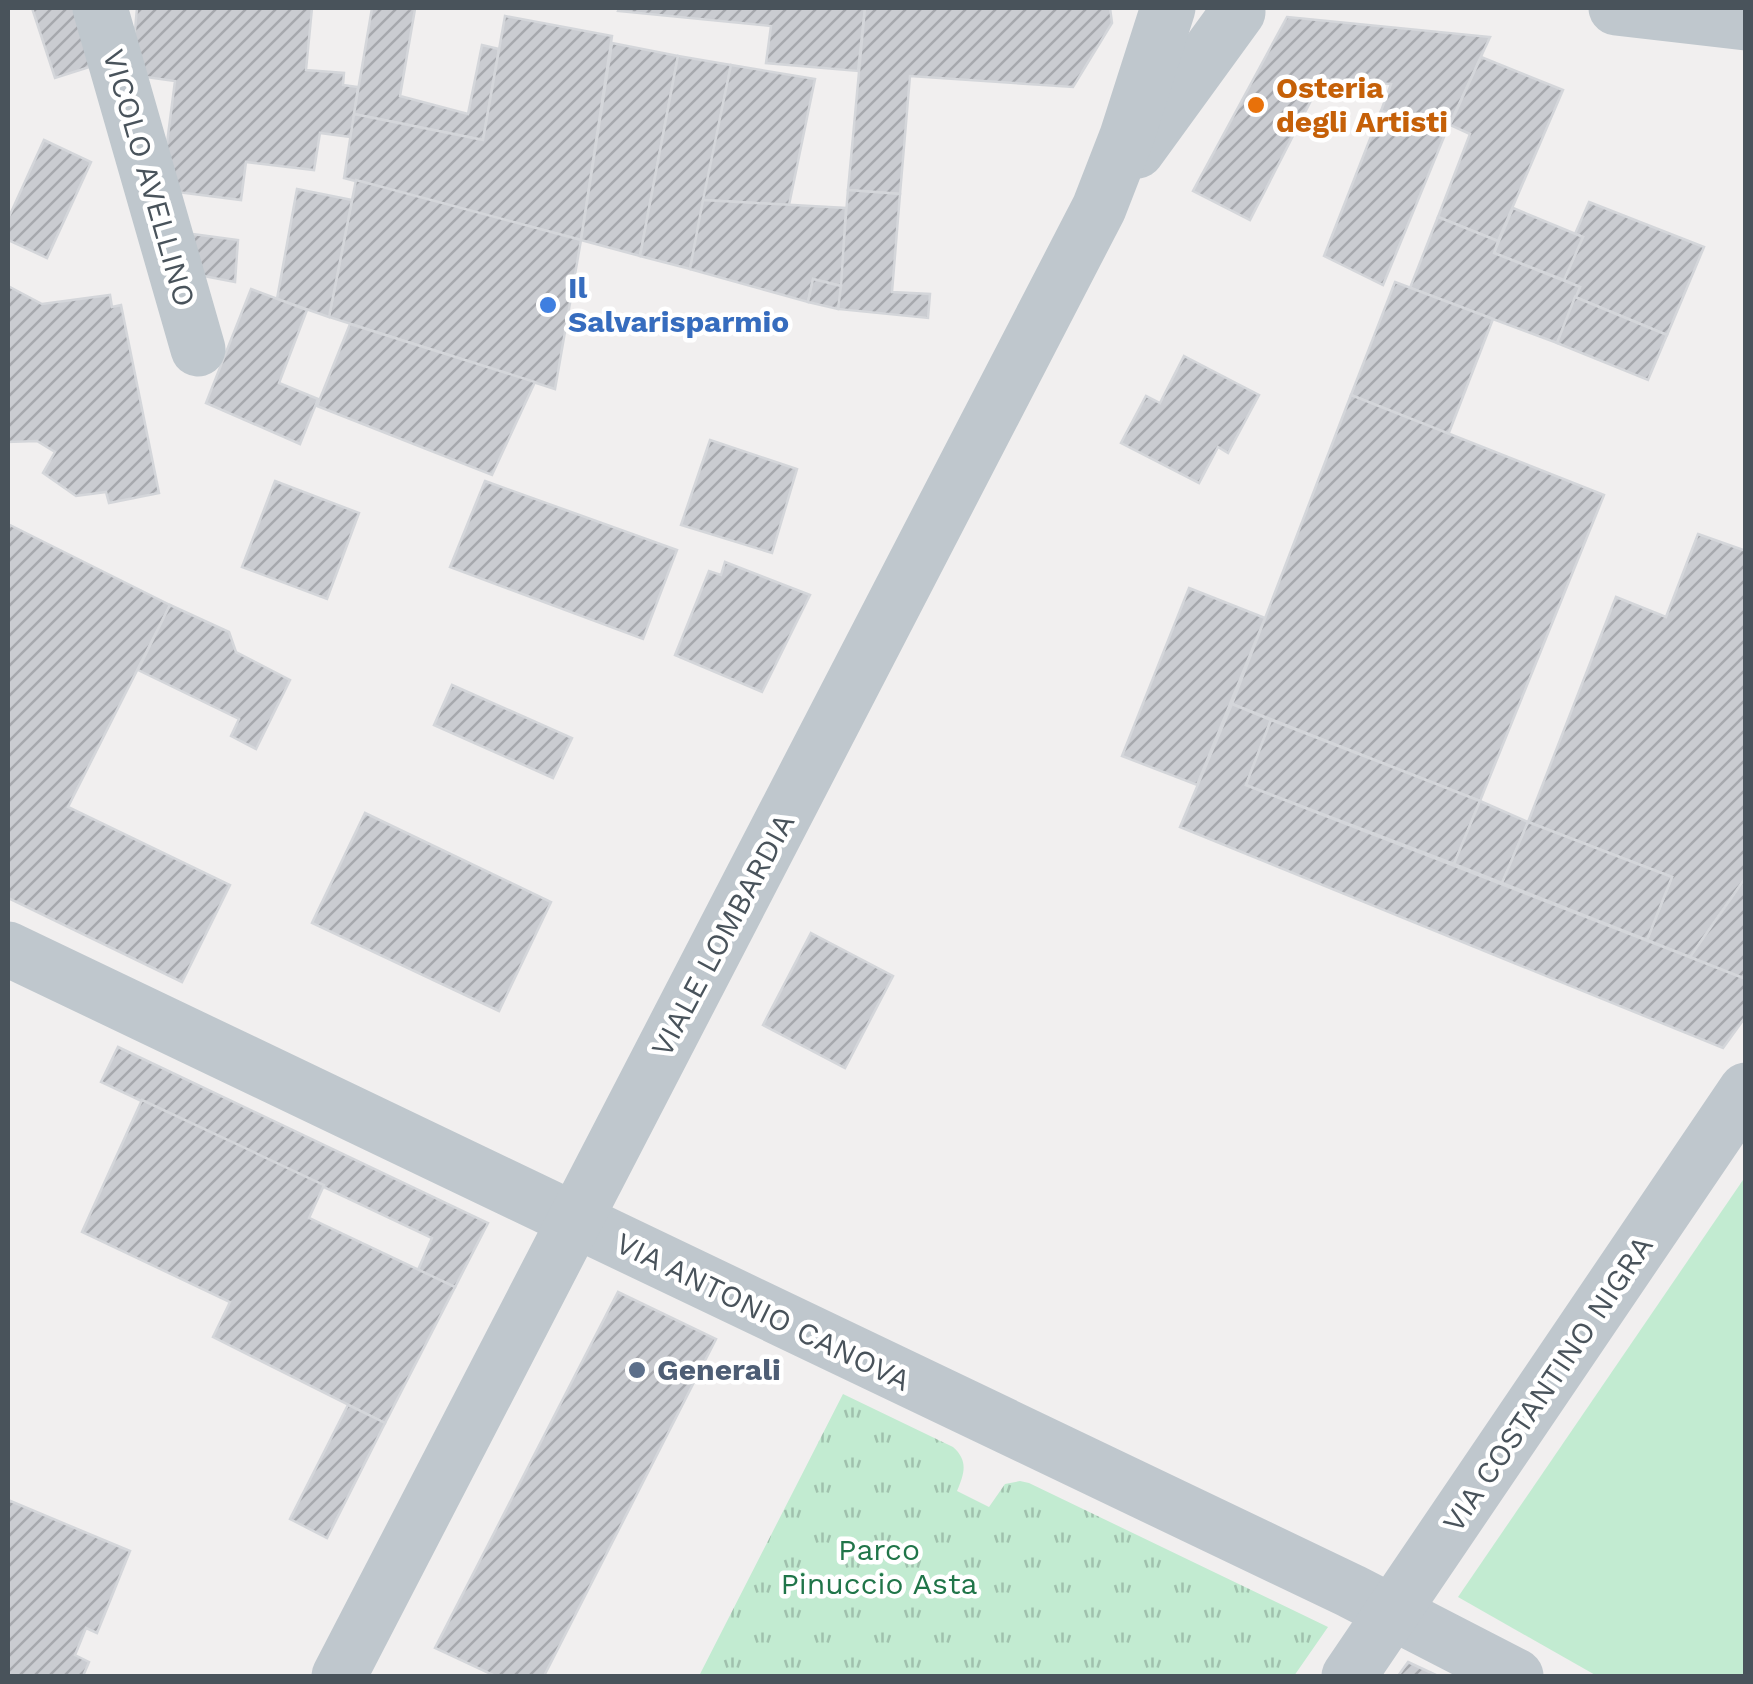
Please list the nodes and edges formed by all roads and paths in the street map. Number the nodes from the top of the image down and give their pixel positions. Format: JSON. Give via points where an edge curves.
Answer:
{"nodes":[{"id":1,"x":100,"y":8,"type":"edge"},
{"id":2,"x":1168,"y":8,"type":"edge"},
{"id":3,"x":1616,"y":8,"type":"edge"},
{"id":4,"x":1224,"y":9,"type":"edge"},
{"id":5,"x":1746,"y":23,"type":"edge"},
{"id":6,"x":1106,"y":194,"type":"junction"},
{"id":7,"x":198,"y":349,"type":"dead end"},
{"id":8,"x":8,"y":950,"type":"edge"},
{"id":9,"x":1746,"y":1090,"type":"edge"},
{"id":10,"x":575,"y":1221,"type":"junction"},
{"id":11,"x":1394,"y":1613,"type":"junction"},
{"id":12,"x":339,"y":1676,"type":"edge"},
{"id":13,"x":1349,"y":1676,"type":"edge"},
{"id":14,"x":1516,"y":1676,"type":"edge"}],
"edges":[{"from":1,"to":7,"type":"street","name":"VICOLO AVELLINO"},
{"from":2,"to":6,"type":"street","name":"VIALE LOMBARDIA"},
{"from":3,"to":5,"type":"street"},
{"from":4,"to":6,"type":"street","name":"VIALE LOMBARDIA"},
{"from":6,"to":10,"type":"street","name":"VIALE LOMBARDIA"},
{"from":8,"to":10,"type":"street","name":"VIA ANTONIO CANOVA"},
{"from":9,"to":11,"type":"street","name":"VIA COSTANTINO NIGRA"},
{"from":10,"to":11,"type":"street","name":"VIA ANTONIO CANOVA"},
{"from":10,"to":12,"type":"street","name":"VIALE LOMBARDIA"},
{"from":11,"to":13,"type":"street","name":"VIA COSTANTINO NIGRA"},
{"from":11,"to":14,"type":"street","name":"VIA ANTONIO CANOVA"}]}
